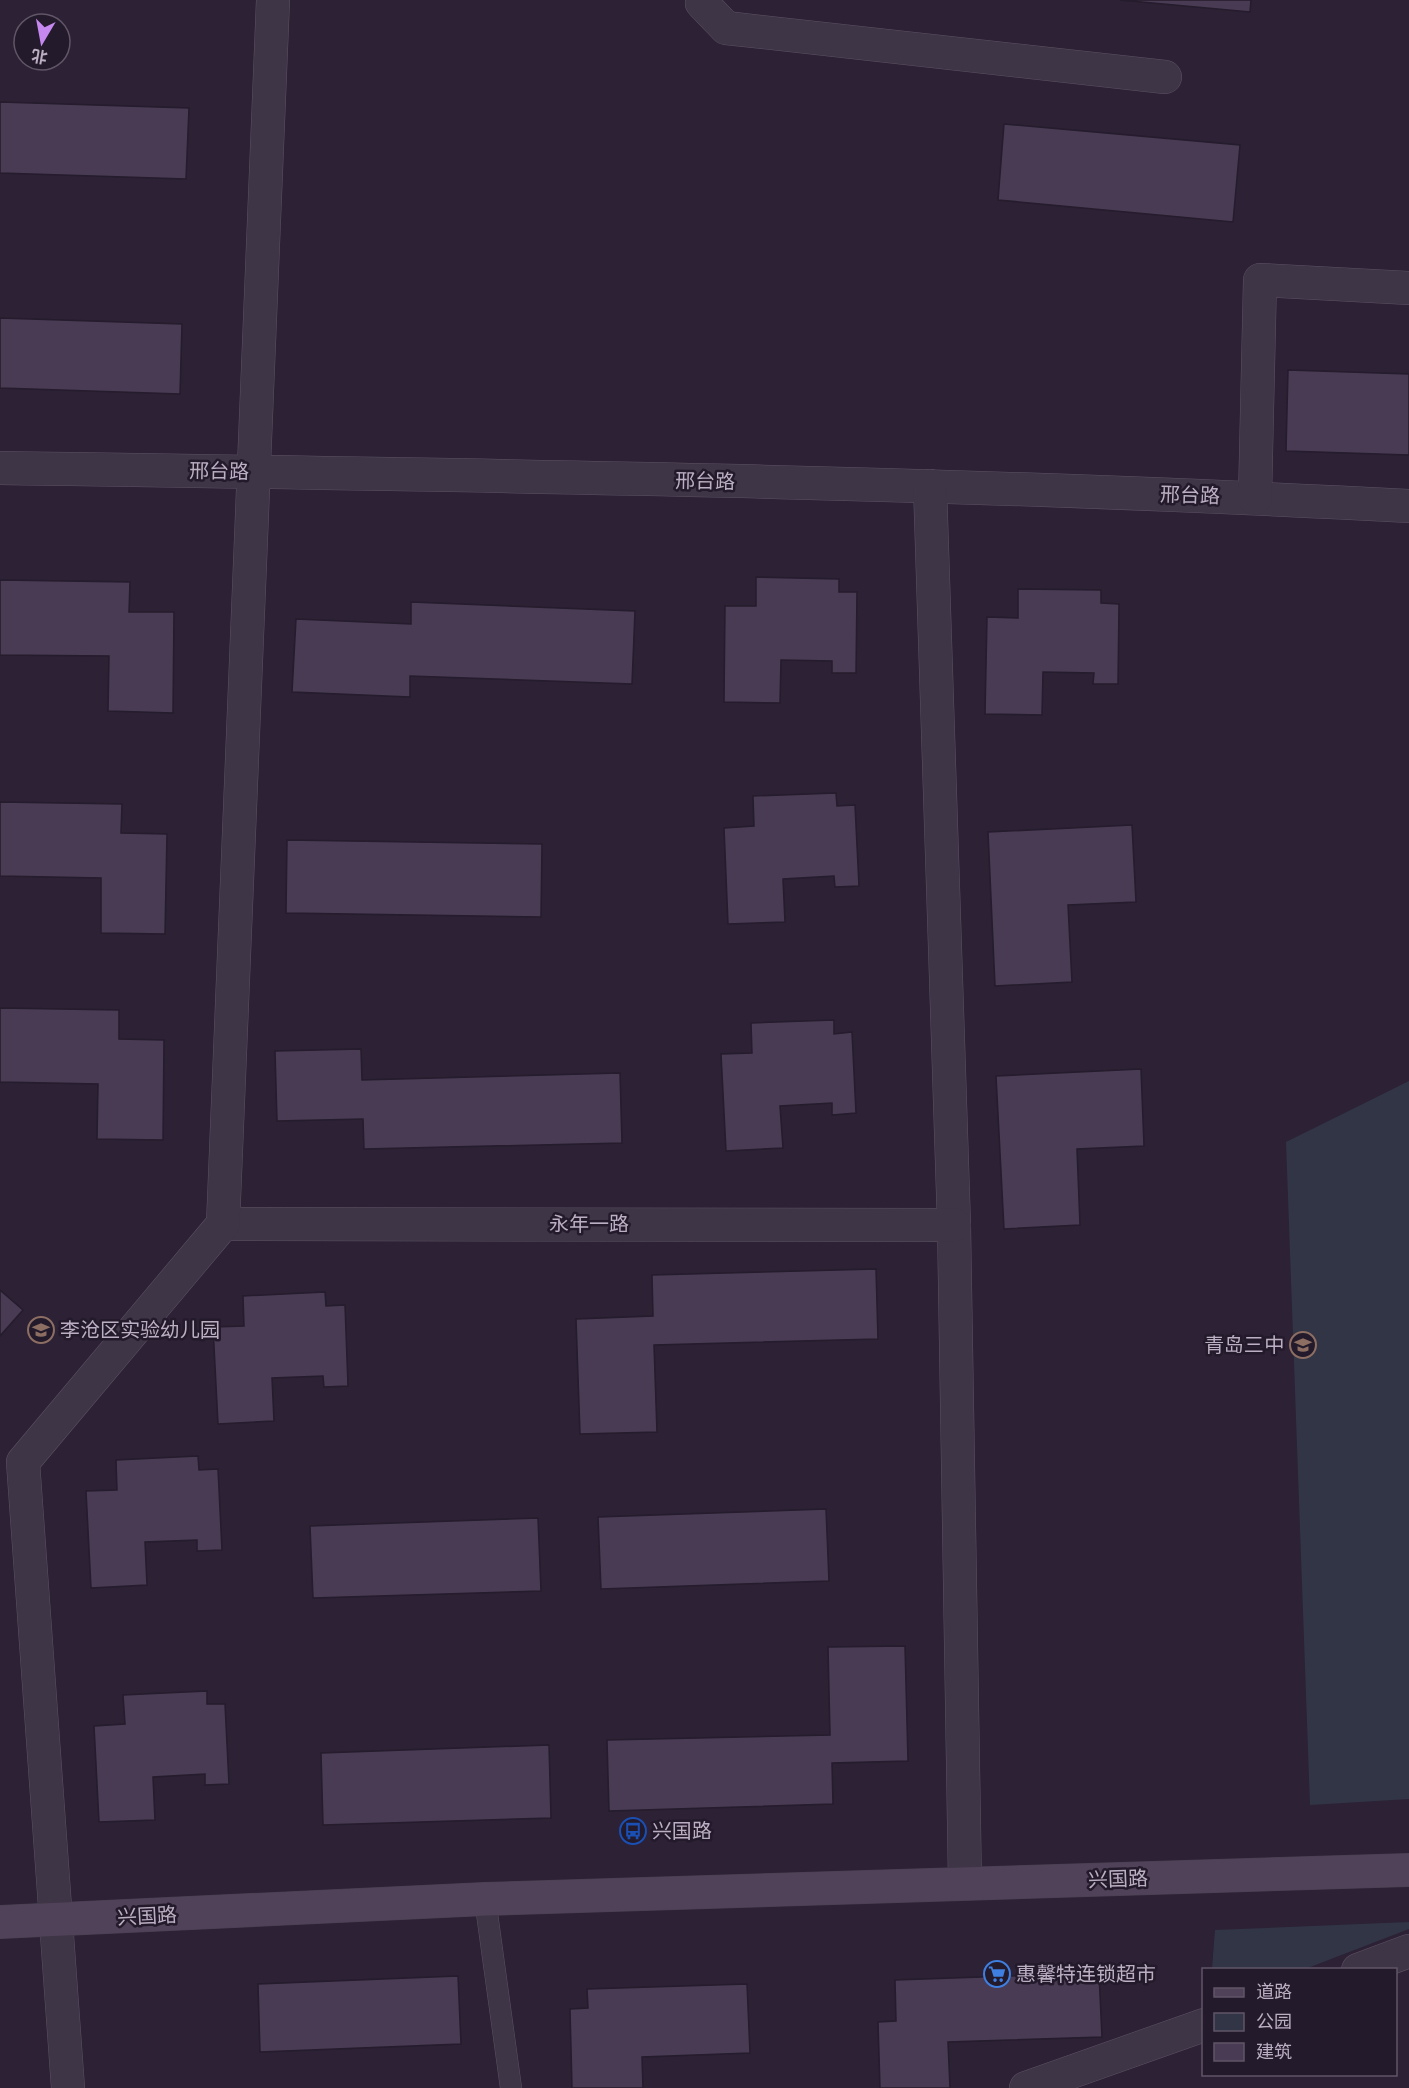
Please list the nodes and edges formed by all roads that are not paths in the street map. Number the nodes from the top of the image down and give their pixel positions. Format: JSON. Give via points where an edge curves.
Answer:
{"nodes":[{"id":1,"x":273,"y":0,"type":"edge"},
{"id":2,"x":703,"y":0,"type":"edge"},
{"id":3,"x":1165,"y":77,"type":"dead end"},
{"id":4,"x":1409,"y":288,"type":"edge"},
{"id":5,"x":0,"y":468,"type":"edge"},
{"id":6,"x":254,"y":472,"type":"junction"},
{"id":7,"x":930,"y":486,"type":"junction"},
{"id":8,"x":1255,"y":498,"type":"junction"},
{"id":9,"x":1409,"y":506,"type":"edge"},
{"id":10,"x":224,"y":1224,"type":"junction"},
{"id":11,"x":954,"y":1225,"type":"junction"},
{"id":12,"x":11,"y":1462,"type":"edge"},
{"id":13,"x":1409,"y":1870,"type":"edge"},
{"id":14,"x":965,"y":1884,"type":"junction"},
{"id":15,"x":485,"y":1899,"type":"junction"},
{"id":16,"x":54,"y":1920,"type":"junction"},
{"id":17,"x":0,"y":1922,"type":"edge"},
{"id":18,"x":1409,"y":1952,"type":"edge"},
{"id":19,"x":1364,"y":1968,"type":"edge"},
{"id":20,"x":1202,"y":2025,"type":"edge"},
{"id":21,"x":68,"y":2088,"type":"edge"},
{"id":22,"x":511,"y":2088,"type":"edge"},
{"id":23,"x":1026,"y":2088,"type":"edge"}],
"edges":[{"from":1,"to":6,"type":"street"},
{"from":2,"to":3,"type":"street","via":[[726,28]]},
{"from":4,"to":8,"type":"street","via":[[1260,280]]},
{"from":5,"to":6,"type":"street","name":"邢台路"},
{"from":6,"to":7,"type":"street","name":"邢台路"},
{"from":6,"to":10,"type":"street"},
{"from":7,"to":8,"type":"street","name":"邢台路"},
{"from":7,"to":11,"type":"street"},
{"from":8,"to":9,"type":"street","name":"邢台路"},
{"from":10,"to":11,"type":"street","name":"永年一路"},
{"from":10,"to":12,"type":"street"},
{"from":11,"to":14,"type":"street"},
{"from":12,"to":16,"type":"street"},
{"from":13,"to":14,"type":"street","name":"兴国路"},
{"from":14,"to":15,"type":"street","name":"兴国路"},
{"from":15,"to":16,"type":"street","name":"兴国路"},
{"from":15,"to":22,"type":"lane"},
{"from":16,"to":17,"type":"street","name":"兴国路"},
{"from":16,"to":21,"type":"street"},
{"from":18,"to":19,"type":"street"},
{"from":20,"to":23,"type":"street"}]}
